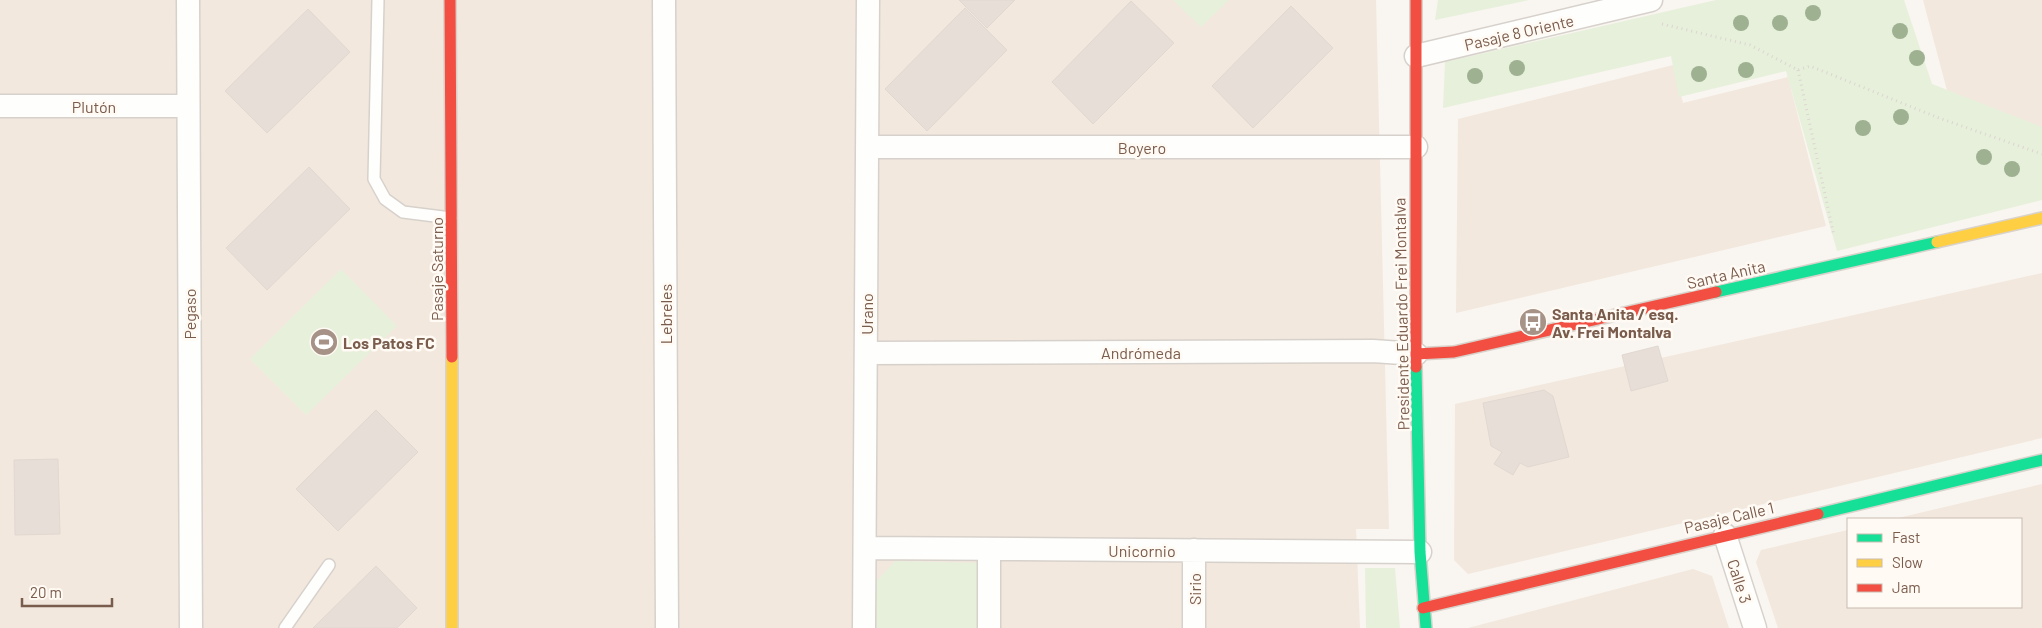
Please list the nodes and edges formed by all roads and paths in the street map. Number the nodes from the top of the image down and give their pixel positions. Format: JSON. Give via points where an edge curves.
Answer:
{"nodes":[{"id":1,"x":188,"y":0,"type":"edge"},
{"id":2,"x":378,"y":0,"type":"edge"},
{"id":3,"x":450,"y":0,"type":"edge"},
{"id":4,"x":664,"y":0,"type":"edge"},
{"id":5,"x":868,"y":0,"type":"edge"},
{"id":6,"x":1416,"y":0,"type":"edge"},
{"id":7,"x":1651,"y":0,"type":"edge"},
{"id":8,"x":1654,"y":22,"type":"dead end"},
{"id":9,"x":1416,"y":56,"type":"junction"},
{"id":10,"x":1798,"y":70,"type":"junction"},
{"id":11,"x":0,"y":106,"type":"edge"},
{"id":12,"x":188,"y":106,"type":"junction"},
{"id":13,"x":867,"y":147,"type":"junction"},
{"id":14,"x":1416,"y":147,"type":"junction"},
{"id":15,"x":2042,"y":154,"type":"edge"},
{"id":16,"x":452,"y":218,"type":"junction"},
{"id":17,"x":2042,"y":218,"type":"edge"},
{"id":18,"x":1840,"y":265,"type":"junction"},
{"id":19,"x":866,"y":353,"type":"junction"},
{"id":20,"x":1416,"y":354,"type":"junction"},
{"id":21,"x":2042,"y":460,"type":"edge"},
{"id":22,"x":1725,"y":535,"type":"junction"},
{"id":23,"x":865,"y":548,"type":"junction"},
{"id":24,"x":989,"y":549,"type":"junction"},
{"id":25,"x":1194,"y":550,"type":"junction"},
{"id":26,"x":1420,"y":552,"type":"junction"},
{"id":27,"x":329,"y":564,"type":"dead end"},
{"id":28,"x":1423,"y":608,"type":"junction"},
{"id":29,"x":191,"y":628,"type":"edge"},
{"id":30,"x":285,"y":628,"type":"edge"},
{"id":31,"x":452,"y":628,"type":"edge"},
{"id":32,"x":666,"y":628,"type":"edge"},
{"id":33,"x":864,"y":628,"type":"edge"},
{"id":34,"x":989,"y":628,"type":"edge"},
{"id":35,"x":1194,"y":628,"type":"edge"},
{"id":36,"x":1426,"y":628,"type":"edge"},
{"id":37,"x":1755,"y":628,"type":"edge"}],
"edges":[{"from":1,"to":12,"type":"street","name":"Pegaso"},
{"from":2,"to":16,"type":"lane","via":[[374,179],[385,199],[403,212]]},
{"from":3,"to":16,"type":"street","name":"Pasaje Saturno"},
{"from":4,"to":32,"type":"street","name":"Lebreles"},
{"from":5,"to":13,"type":"street","name":"Urano"},
{"from":6,"to":9,"type":"street","name":"Presidente Eduardo Frei Montalva"},
{"from":7,"to":9,"type":"street","name":"Pasaje 8 Oriente"},
{"from":8,"to":10,"type":"path","via":[[1750,45]]},
{"from":9,"to":14,"type":"street","name":"Presidente Eduardo Frei Montalva"},
{"from":10,"to":15,"type":"path","via":[[1810,66],[1939,118]]},
{"from":10,"to":18,"type":"path"},
{"from":11,"to":12,"type":"street","name":"Plutón"},
{"from":12,"to":29,"type":"street","name":"Pegaso"},
{"from":13,"to":14,"type":"street","name":"Boyero"},
{"from":13,"to":19,"type":"street","name":"Urano"},
{"from":14,"to":20,"type":"street","name":"Presidente Eduardo Frei Montalva"},
{"from":16,"to":31,"type":"street","name":"Pasaje Saturno"},
{"from":17,"to":18,"type":"street","name":"Santa Anita"},
{"from":18,"to":20,"type":"street","name":"Santa Anita","via":[[1454,352]]},
{"from":19,"to":20,"type":"street","name":"Andrómeda","via":[[1374,351]]},
{"from":19,"to":23,"type":"street","name":"Urano"},
{"from":20,"to":26,"type":"street","name":"Presidente Eduardo Frei Montalva"},
{"from":21,"to":22,"type":"street","name":"Pasaje Calle 1"},
{"from":22,"to":28,"type":"street","name":"Pasaje Calle 1"},
{"from":22,"to":37,"type":"street","name":"Calle 3"},
{"from":23,"to":24,"type":"street","name":"Unicornio"},
{"from":23,"to":33,"type":"street","name":"Urano"},
{"from":24,"to":25,"type":"street","name":"Unicornio"},
{"from":24,"to":34,"type":"street"},
{"from":25,"to":26,"type":"street","name":"Unicornio"},
{"from":25,"to":35,"type":"street","name":"Sirio"},
{"from":26,"to":28,"type":"street","name":"Presidente Eduardo Frei Montalva"},
{"from":27,"to":30,"type":"lane"},
{"from":28,"to":36,"type":"street","name":"Presidente Eduardo Frei Montalva"}]}
